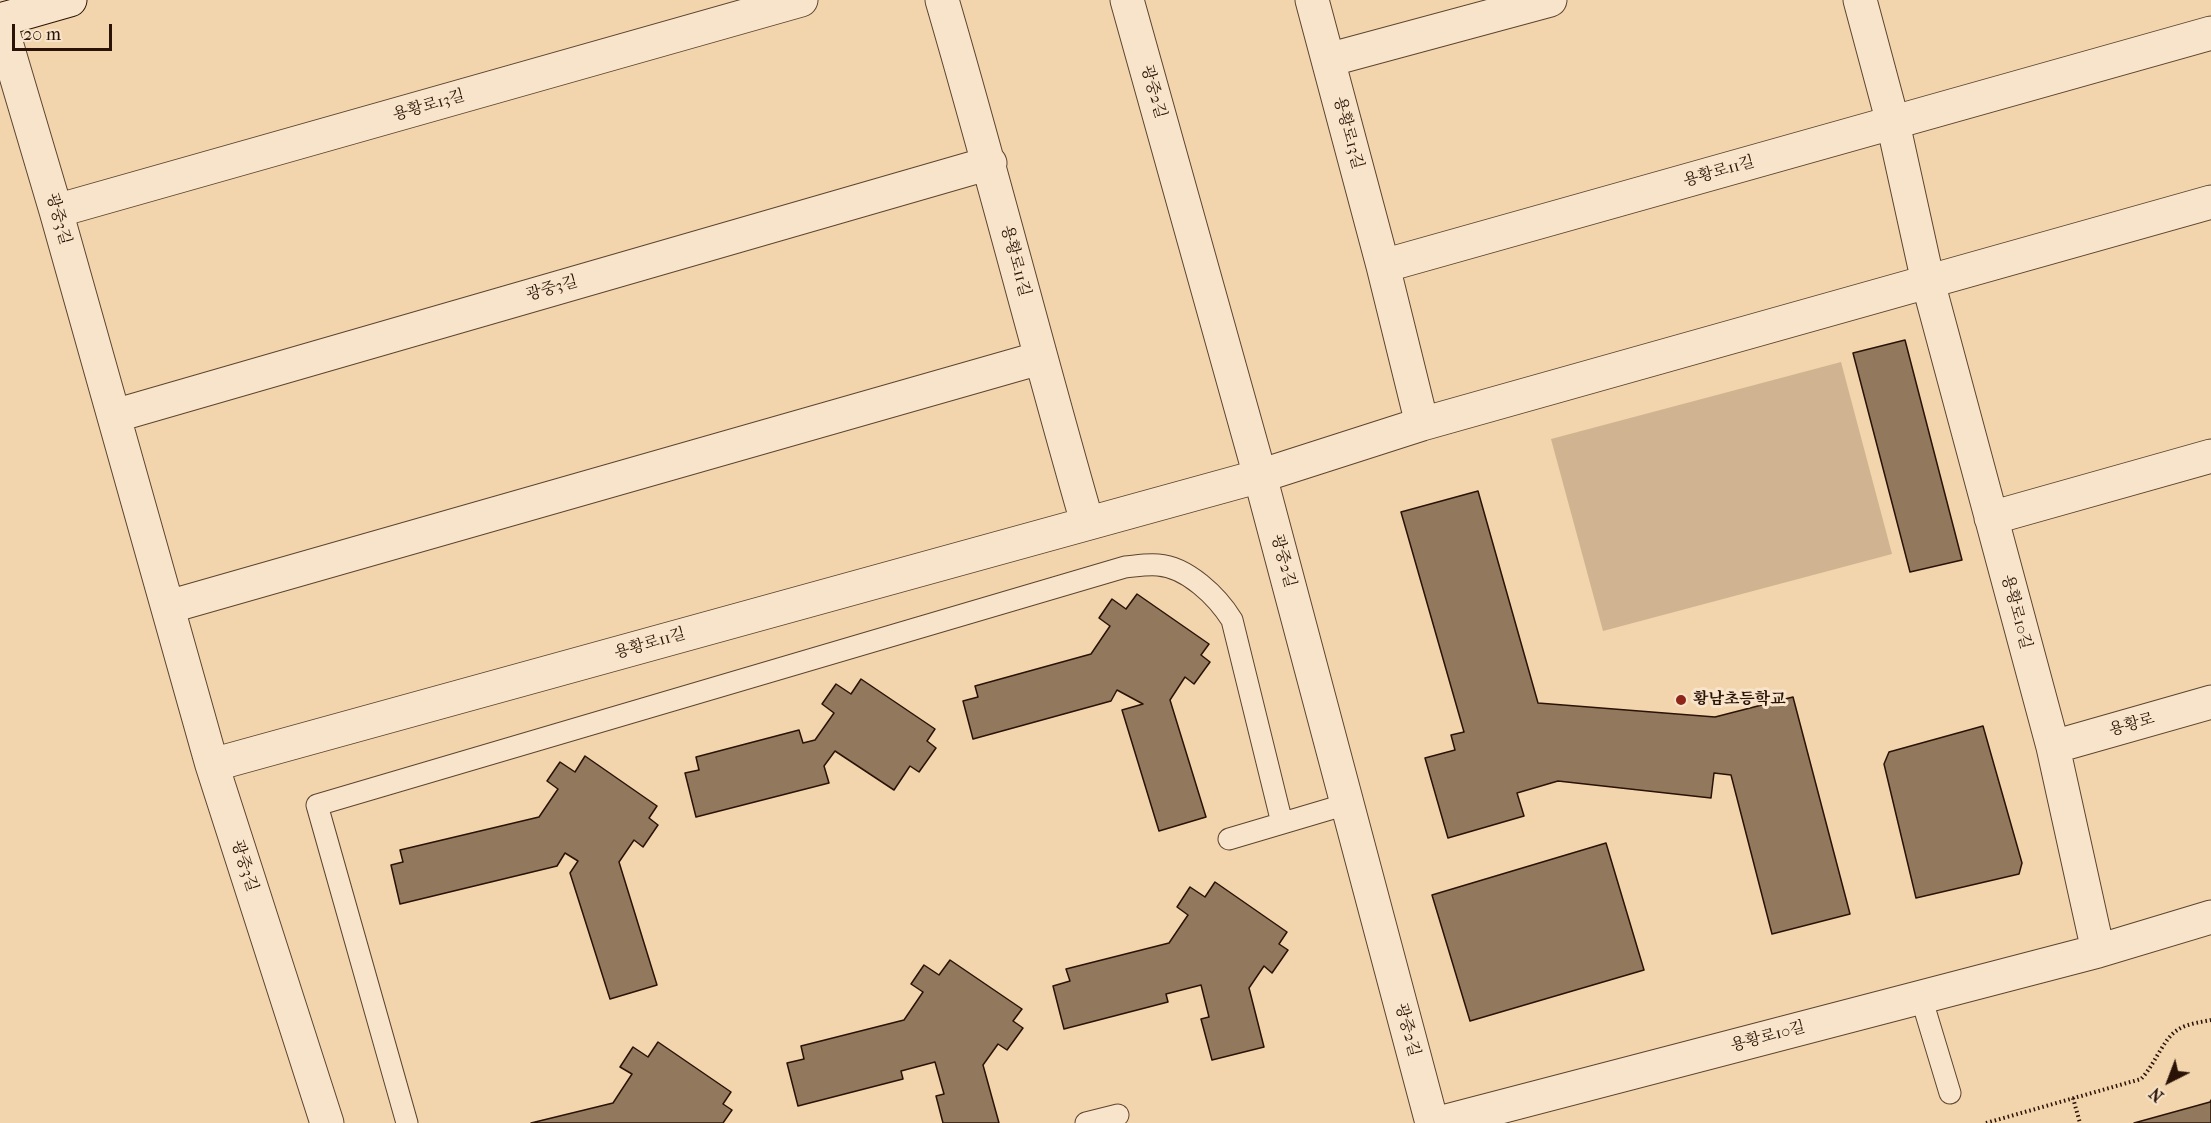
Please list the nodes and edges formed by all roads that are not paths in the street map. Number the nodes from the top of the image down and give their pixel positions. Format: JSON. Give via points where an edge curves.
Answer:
{"nodes":[{"id":1,"x":70,"y":0,"type":"edge"},
{"id":2,"x":801,"y":0,"type":"edge"},
{"id":3,"x":942,"y":0,"type":"edge"},
{"id":4,"x":1127,"y":0,"type":"edge"},
{"id":5,"x":1312,"y":0,"type":"edge"},
{"id":6,"x":1550,"y":0,"type":"edge"},
{"id":7,"x":1860,"y":0,"type":"edge"},
{"id":8,"x":0,"y":21,"type":"edge"},
{"id":9,"x":2211,"y":33,"type":"edge"},
{"id":10,"x":1328,"y":60,"type":"junction"},
{"id":11,"x":1893,"y":123,"type":"junction"},
{"id":12,"x":990,"y":164,"type":"junction"},
{"id":13,"x":2211,"y":202,"type":"edge"},
{"id":14,"x":56,"y":211,"type":"junction"},
{"id":15,"x":1383,"y":266,"type":"junction"},
{"id":16,"x":1928,"y":282,"type":"junction"},
{"id":17,"x":1040,"y":358,"type":"junction"},
{"id":18,"x":114,"y":416,"type":"junction"},
{"id":19,"x":1422,"y":424,"type":"junction"},
{"id":20,"x":2211,"y":456,"type":"edge"},
{"id":21,"x":1260,"y":476,"type":"junction"},
{"id":22,"x":1991,"y":518,"type":"junction"},
{"id":23,"x":1087,"y":522,"type":"junction"},
{"id":24,"x":168,"y":607,"type":"junction"},
{"id":25,"x":2211,"y":702,"type":"edge"},
{"id":26,"x":2053,"y":747,"type":"junction"},
{"id":27,"x":212,"y":765,"type":"junction"},
{"id":28,"x":1347,"y":804,"type":"junction"},
{"id":29,"x":1282,"y":824,"type":"junction"},
{"id":30,"x":1229,"y":839,"type":"dead end"},
{"id":31,"x":2211,"y":917,"type":"edge"},
{"id":32,"x":2098,"y":951,"type":"junction"},
{"id":33,"x":1921,"y":997,"type":"junction"},
{"id":34,"x":1950,"y":1093,"type":"dead end"},
{"id":35,"x":1118,"y":1114,"type":"dead end"},
{"id":36,"x":327,"y":1123,"type":"edge"},
{"id":37,"x":407,"y":1123,"type":"edge"},
{"id":38,"x":1086,"y":1123,"type":"edge"},
{"id":39,"x":1432,"y":1123,"type":"edge"},
{"id":40,"x":1439,"y":1123,"type":"edge"}],
"edges":[{"from":1,"to":8,"type":"street"},
{"from":2,"to":14,"type":"street","name":"용황로13길"},
{"from":3,"to":12,"type":"street","name":"용황로11길"},
{"from":4,"to":21,"type":"street","name":"광중2길"},
{"from":5,"to":10,"type":"street","name":"용황로13길"},
{"from":6,"to":10,"type":"street"},
{"from":7,"to":11,"type":"street","name":"용황로10길"},
{"from":8,"to":14,"type":"street","name":"광중3길"},
{"from":9,"to":11,"type":"street","name":"용황로11길"},
{"from":10,"to":15,"type":"street","name":"용황로13길"},
{"from":11,"to":15,"type":"street","name":"용황로11길"},
{"from":11,"to":16,"type":"street","name":"용황로10길"},
{"from":12,"to":17,"type":"street","name":"용황로11길"},
{"from":12,"to":18,"type":"street","name":"광중3길"},
{"from":13,"to":16,"type":"street","name":"용황로11길"},
{"from":14,"to":18,"type":"street","name":"광중3길"},
{"from":15,"to":19,"type":"street"},
{"from":16,"to":19,"type":"street","name":"용황로11길"},
{"from":16,"to":22,"type":"street","name":"용황로10길"},
{"from":17,"to":23,"type":"street","name":"용황로11길"},
{"from":17,"to":24,"type":"street"},
{"from":18,"to":24,"type":"street","name":"광중3길"},
{"from":19,"to":21,"type":"street","name":"용황로11길"},
{"from":20,"to":22,"type":"street"},
{"from":21,"to":23,"type":"street","name":"용황로11길"},
{"from":21,"to":28,"type":"street","name":"광중2길"},
{"from":22,"to":26,"type":"street","name":"용황로10길"},
{"from":23,"to":27,"type":"street","name":"용황로11길"},
{"from":24,"to":27,"type":"street","name":"광중3길"},
{"from":25,"to":26,"type":"street","name":"용황로"},
{"from":26,"to":32,"type":"street","name":"용황로10길"},
{"from":27,"to":36,"type":"street","name":"광중3길"},
{"from":28,"to":29,"type":"lane"},
{"from":28,"to":39,"type":"street","name":"광중2길"},
{"from":29,"to":30,"type":"lane"},
{"from":29,"to":37,"type":"lane","via":[[1232,620],[1221,602],[1204,587],[1186,574],[1160,565],[1125,567],[317,805]]},
{"from":31,"to":32,"type":"street","name":"용황로10길"},
{"from":32,"to":33,"type":"street","name":"용황로10길"},
{"from":33,"to":34,"type":"lane"},
{"from":33,"to":40,"type":"street","name":"용황로10길"},
{"from":35,"to":38,"type":"lane"}]}
